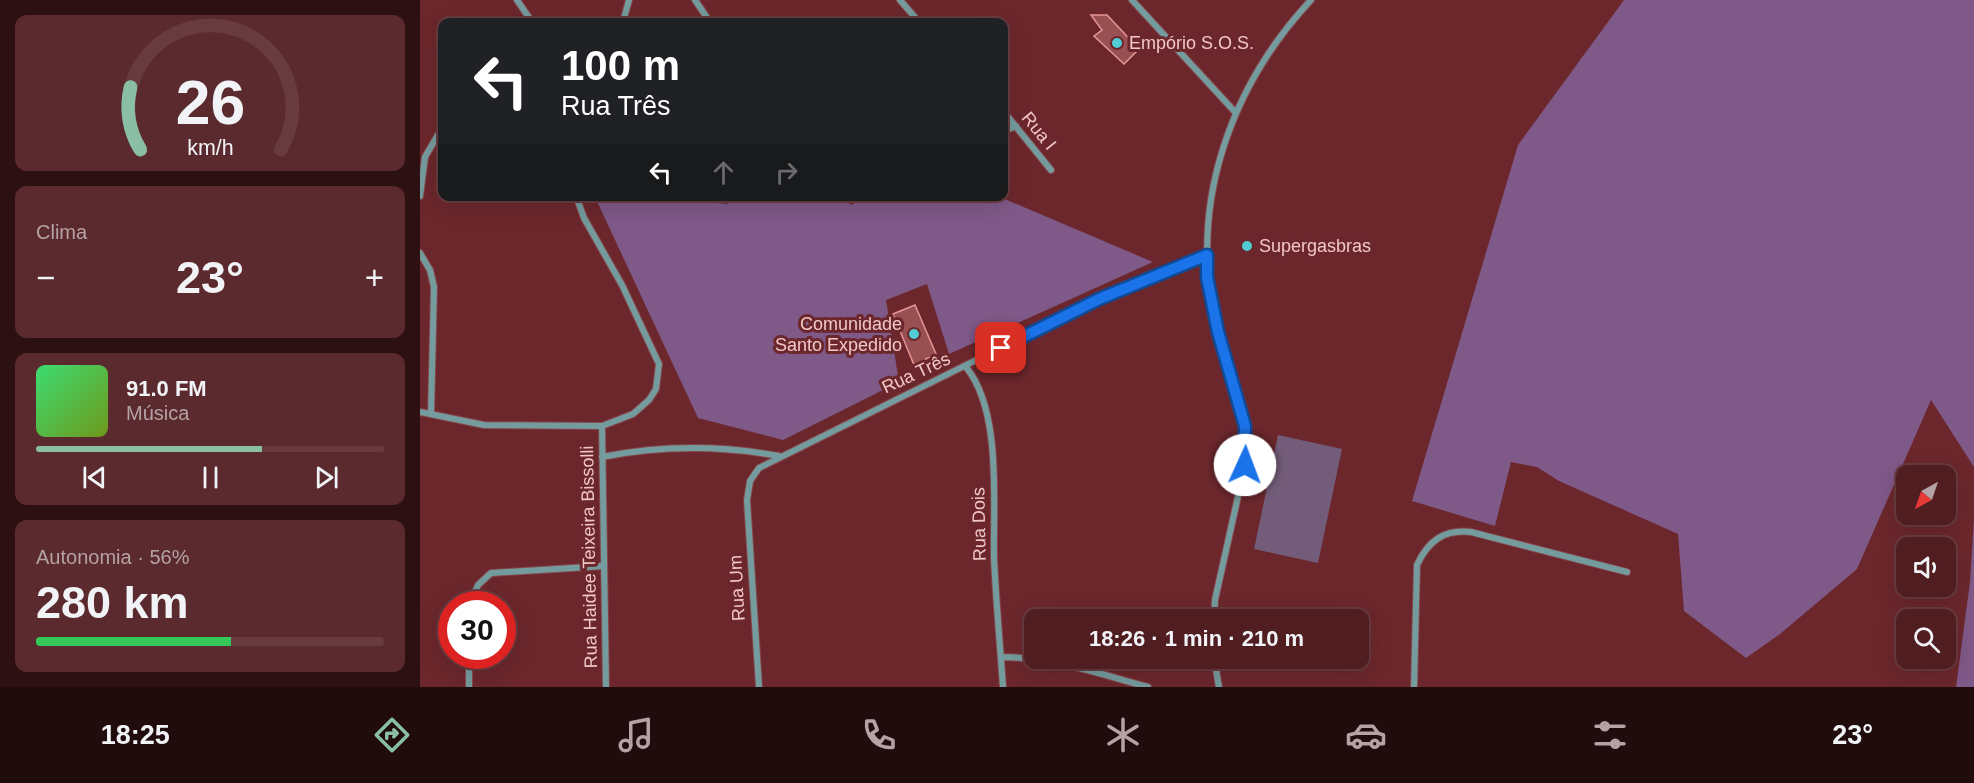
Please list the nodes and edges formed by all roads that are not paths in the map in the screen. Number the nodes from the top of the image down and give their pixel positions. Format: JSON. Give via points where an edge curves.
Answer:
{"nodes":[{"id":1,"x":517,"y":0,"type":"edge"},
{"id":2,"x":629,"y":0,"type":"edge"},
{"id":3,"x":695,"y":0,"type":"edge"},
{"id":4,"x":900,"y":0,"type":"edge"},
{"id":5,"x":1132,"y":0,"type":"edge"},
{"id":6,"x":1311,"y":0,"type":"edge"},
{"id":7,"x":529,"y":18,"type":"edge"},
{"id":8,"x":624,"y":18,"type":"edge"},
{"id":9,"x":707,"y":18,"type":"edge"},
{"id":10,"x":916,"y":18,"type":"edge"},
{"id":11,"x":1235,"y":112,"type":"junction"},
{"id":12,"x":1008,"y":117,"type":"edge"},
{"id":13,"x":1016,"y":126,"type":"junction"},
{"id":14,"x":1008,"y":129,"type":"edge"},
{"id":15,"x":438,"y":135,"type":"edge"},
{"id":16,"x":1051,"y":170,"type":"dead end"},
{"id":17,"x":420,"y":196,"type":"edge"},
{"id":18,"x":578,"y":201,"type":"edge"},
{"id":19,"x":420,"y":253,"type":"edge"},
{"id":20,"x":1207,"y":255,"type":"junction"},
{"id":21,"x":966,"y":367,"type":"junction"},
{"id":22,"x":420,"y":412,"type":"edge"},
{"id":23,"x":431,"y":414,"type":"junction"},
{"id":24,"x":602,"y":426,"type":"junction"},
{"id":25,"x":779,"y":456,"type":"junction"},
{"id":26,"x":602,"y":457,"type":"junction"},
{"id":27,"x":749,"y":488,"type":"joint"},
{"id":28,"x":604,"y":566,"type":"junction"},
{"id":29,"x":1627,"y":572,"type":"dead end"},
{"id":30,"x":474,"y":591,"type":"edge"},
{"id":31,"x":1215,"y":609,"type":"edge"},
{"id":32,"x":1001,"y":657,"type":"junction"},
{"id":33,"x":469,"y":669,"type":"edge"},
{"id":34,"x":1216,"y":669,"type":"edge"},
{"id":35,"x":470,"y":687,"type":"edge"},
{"id":36,"x":606,"y":687,"type":"edge"},
{"id":37,"x":759,"y":687,"type":"edge"},
{"id":38,"x":1003,"y":687,"type":"edge"},
{"id":39,"x":1148,"y":687,"type":"edge"},
{"id":40,"x":1219,"y":687,"type":"edge"},
{"id":41,"x":1414,"y":687,"type":"edge"}],
"edges":[{"from":1,"to":7,"type":"street"},
{"from":2,"to":8,"type":"street"},
{"from":3,"to":9,"type":"street"},
{"from":4,"to":10,"type":"street"},
{"from":5,"to":11,"type":"street"},
{"from":6,"to":11,"type":"street","via":[[1273,47]]},
{"from":11,"to":20,"type":"street","via":[[1212,194]]},
{"from":12,"to":13,"type":"street","name":"Rua I"},
{"from":13,"to":14,"type":"street"},
{"from":13,"to":16,"type":"street","name":"Rua I"},
{"from":15,"to":17,"type":"street","via":[[425,157]]},
{"from":18,"to":24,"type":"street","via":[[659,364],[656,389],[649,400],[633,414]]},
{"from":19,"to":23,"type":"street","via":[[434,287]]},
{"from":20,"to":21,"type":"street","name":"Rua Três","via":[[1099,299]]},
{"from":20,"to":31,"type":"street","via":[[1210,297],[1245,426],[1246,443],[1245,465]]},
{"from":21,"to":25,"type":"street","name":"Rua Três"},
{"from":21,"to":32,"type":"street","name":"Rua Dois","via":[[981,389],[987,411]]},
{"from":22,"to":23,"type":"street"},
{"from":23,"to":24,"type":"street","via":[[484,424]]},
{"from":24,"to":26,"type":"street","name":"Rua Haidee Teixeira Bissolli"},
{"from":25,"to":26,"type":"street","via":[[666,447]]},
{"from":25,"to":27,"type":"street","name":"Rua Três","via":[[756,471]]},
{"from":26,"to":28,"type":"street","name":"Rua Haidee Teixeira Bissolli"},
{"from":27,"to":37,"type":"street","name":"Rua Um","via":[[752,613]]},
{"from":28,"to":30,"type":"street","via":[[499,571],[485,576]]},
{"from":28,"to":36,"type":"street","name":"Rua Haidee Teixeira Bissolli"},
{"from":29,"to":41,"type":"street","via":[[1471,532],[1457,530],[1432,541],[1417,565]]},
{"from":32,"to":38,"type":"street","name":"Rua Dois"},
{"from":32,"to":39,"type":"street","via":[[1047,661]]},
{"from":33,"to":35,"type":"street"},
{"from":34,"to":40,"type":"street"}]}
